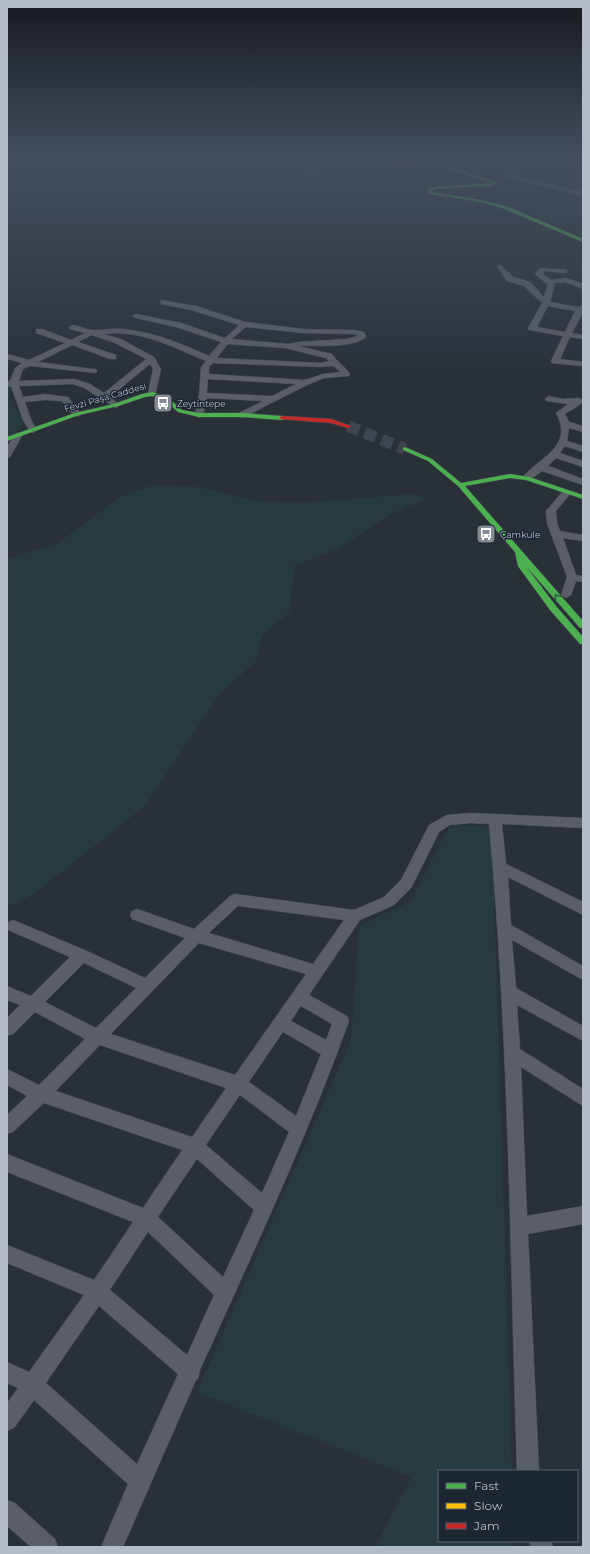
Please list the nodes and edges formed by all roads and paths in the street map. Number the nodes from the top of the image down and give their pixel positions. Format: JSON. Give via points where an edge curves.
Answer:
{"nodes":[{"id":1,"x":566,"y":233,"type":"edge"},
{"id":2,"x":583,"y":240,"type":"edge"},
{"id":3,"x":500,"y":267,"type":"dead end"},
{"id":4,"x":565,"y":271,"type":"dead end"},
{"id":5,"x":549,"y":282,"type":"junction"},
{"id":6,"x":583,"y":287,"type":"edge"},
{"id":7,"x":164,"y":302,"type":"dead end"},
{"id":8,"x":546,"y":303,"type":"junction"},
{"id":9,"x":582,"y":309,"type":"edge"},
{"id":10,"x":136,"y":316,"type":"dead end"},
{"id":11,"x":244,"y":324,"type":"junction"},
{"id":12,"x":73,"y":327,"type":"dead end"},
{"id":13,"x":39,"y":331,"type":"dead end"},
{"id":14,"x":91,"y":334,"type":"junction"},
{"id":15,"x":568,"y":335,"type":"junction"},
{"id":16,"x":583,"y":337,"type":"edge"},
{"id":17,"x":226,"y":341,"type":"junction"},
{"id":18,"x":72,"y":342,"type":"junction"},
{"id":19,"x":285,"y":346,"type":"junction"},
{"id":20,"x":130,"y":349,"type":"junction"},
{"id":21,"x":43,"y":355,"type":"junction"},
{"id":22,"x":7,"y":356,"type":"edge"},
{"id":23,"x":113,"y":357,"type":"junction"},
{"id":24,"x":151,"y":359,"type":"junction"},
{"id":25,"x":211,"y":360,"type":"junction"},
{"id":26,"x":30,"y":363,"type":"junction"},
{"id":27,"x":334,"y":363,"type":"junction"},
{"id":28,"x":583,"y":364,"type":"edge"},
{"id":29,"x":313,"y":365,"type":"junction"},
{"id":30,"x":98,"y":367,"type":"junction"},
{"id":31,"x":19,"y":368,"type":"junction"},
{"id":32,"x":7,"y":369,"type":"edge"},
{"id":33,"x":82,"y":369,"type":"junction"},
{"id":34,"x":204,"y":376,"type":"junction"},
{"id":35,"x":11,"y":383,"type":"edge"},
{"id":36,"x":304,"y":383,"type":"junction"},
{"id":37,"x":87,"y":386,"type":"junction"},
{"id":38,"x":152,"y":394,"type":"junction"},
{"id":39,"x":203,"y":395,"type":"junction"},
{"id":40,"x":105,"y":397,"type":"junction"},
{"id":41,"x":273,"y":399,"type":"junction"},
{"id":42,"x":550,"y":399,"type":"dead end"},
{"id":43,"x":21,"y":400,"type":"junction"},
{"id":44,"x":581,"y":400,"type":"edge"},
{"id":45,"x":116,"y":404,"type":"junction"},
{"id":46,"x":77,"y":414,"type":"junction"},
{"id":47,"x":199,"y":415,"type":"junction"},
{"id":48,"x":242,"y":416,"type":"junction"},
{"id":49,"x":565,"y":424,"type":"junction"},
{"id":50,"x":348,"y":426,"type":"tunnel mouth"},
{"id":51,"x":583,"y":429,"type":"edge"},
{"id":52,"x":33,"y":430,"type":"junction"},
{"id":53,"x":18,"y":436,"type":"junction"},
{"id":54,"x":7,"y":439,"type":"edge"},
{"id":55,"x":563,"y":442,"type":"junction"},
{"id":56,"x":405,"y":449,"type":"tunnel mouth"},
{"id":57,"x":583,"y":449,"type":"edge"},
{"id":58,"x":554,"y":454,"type":"junction"},
{"id":59,"x":7,"y":455,"type":"edge"},
{"id":60,"x":583,"y":464,"type":"edge"},
{"id":61,"x":541,"y":468,"type":"junction"},
{"id":62,"x":527,"y":478,"type":"junction"},
{"id":63,"x":583,"y":482,"type":"edge"},
{"id":64,"x":460,"y":486,"type":"junction"},
{"id":65,"x":566,"y":493,"type":"junction"},
{"id":66,"x":583,"y":498,"type":"edge"},
{"id":67,"x":557,"y":534,"type":"junction"},
{"id":68,"x":583,"y":538,"type":"edge"},
{"id":69,"x":518,"y":552,"type":"junction"},
{"id":70,"x":572,"y":577,"type":"junction"},
{"id":71,"x":583,"y":579,"type":"edge"},
{"id":72,"x":566,"y":595,"type":"dead end"},
{"id":73,"x":583,"y":626,"type":"edge"},
{"id":74,"x":583,"y":642,"type":"edge"},
{"id":75,"x":495,"y":820,"type":"junction"},
{"id":76,"x":583,"y":823,"type":"edge"},
{"id":77,"x":500,"y":867,"type":"junction"},
{"id":78,"x":583,"y":910,"type":"edge"},
{"id":79,"x":138,"y":915,"type":"dead end"},
{"id":80,"x":355,"y":916,"type":"junction"},
{"id":81,"x":13,"y":926,"type":"dead end"},
{"id":82,"x":504,"y":928,"type":"junction"},
{"id":83,"x":196,"y":936,"type":"junction"},
{"id":84,"x":82,"y":955,"type":"junction"},
{"id":85,"x":317,"y":971,"type":"junction"},
{"id":86,"x":583,"y":974,"type":"edge"},
{"id":87,"x":147,"y":986,"type":"junction"},
{"id":88,"x":508,"y":992,"type":"junction"},
{"id":89,"x":7,"y":993,"type":"edge"},
{"id":90,"x":299,"y":997,"type":"junction"},
{"id":91,"x":34,"y":1004,"type":"junction"},
{"id":92,"x":281,"y":1023,"type":"junction"},
{"id":93,"x":7,"y":1029,"type":"edge"},
{"id":94,"x":583,"y":1034,"type":"edge"},
{"id":95,"x":98,"y":1038,"type":"junction"},
{"id":96,"x":330,"y":1051,"type":"junction"},
{"id":97,"x":512,"y":1053,"type":"junction"},
{"id":98,"x":7,"y":1077,"type":"edge"},
{"id":99,"x":238,"y":1084,"type":"junction"},
{"id":100,"x":41,"y":1094,"type":"junction"},
{"id":101,"x":583,"y":1098,"type":"edge"},
{"id":102,"x":7,"y":1126,"type":"edge"},
{"id":103,"x":299,"y":1130,"type":"junction"},
{"id":104,"x":195,"y":1146,"type":"junction"},
{"id":105,"x":7,"y":1163,"type":"edge"},
{"id":106,"x":264,"y":1207,"type":"junction"},
{"id":107,"x":583,"y":1215,"type":"edge"},
{"id":108,"x":147,"y":1219,"type":"junction"},
{"id":109,"x":518,"y":1227,"type":"junction"},
{"id":110,"x":7,"y":1254,"type":"edge"},
{"id":111,"x":97,"y":1292,"type":"junction"},
{"id":112,"x":226,"y":1293,"type":"junction"},
{"id":113,"x":7,"y":1372,"type":"edge"},
{"id":114,"x":191,"y":1372,"type":"junction"},
{"id":115,"x":33,"y":1385,"type":"junction"},
{"id":116,"x":7,"y":1421,"type":"edge"},
{"id":117,"x":528,"y":1470,"type":"edge"},
{"id":118,"x":140,"y":1481,"type":"junction"},
{"id":119,"x":7,"y":1511,"type":"edge"},
{"id":120,"x":47,"y":1547,"type":"edge"},
{"id":121,"x":112,"y":1547,"type":"edge"}],
"edges":[{"from":1,"to":2,"type":"street"},
{"from":3,"to":8,"type":"street","via":[[510,279],[527,284]]},
{"from":4,"to":5,"type":"street","via":[[542,269],[539,274]]},
{"from":5,"to":6,"type":"street","via":[[566,280]]},
{"from":5,"to":8,"type":"street","via":[[552,284]]},
{"from":7,"to":11,"type":"street","via":[[194,308]]},
{"from":8,"to":9,"type":"street"},
{"from":8,"to":15,"type":"street","via":[[532,328]]},
{"from":9,"to":15,"type":"street"},
{"from":10,"to":17,"type":"street","via":[[178,325]]},
{"from":11,"to":17,"type":"street"},
{"from":11,"to":19,"type":"street","via":[[302,331],[354,332],[361,334],[362,337],[349,342],[304,342]]},
{"from":12,"to":14,"type":"street"},
{"from":13,"to":18,"type":"street"},
{"from":14,"to":18,"type":"street"},
{"from":14,"to":20,"type":"street","via":[[118,341]]},
{"from":14,"to":25,"type":"street","via":[[113,330],[131,332],[169,342]]},
{"from":15,"to":16,"type":"street"},
{"from":15,"to":28,"type":"street","via":[[555,360]]},
{"from":17,"to":19,"type":"street"},
{"from":17,"to":25,"type":"street"},
{"from":18,"to":21,"type":"street"},
{"from":18,"to":23,"type":"street"},
{"from":19,"to":27,"type":"street","via":[[329,356]]},
{"from":20,"to":23,"type":"street"},
{"from":20,"to":24,"type":"street"},
{"from":21,"to":26,"type":"street"},
{"from":21,"to":33,"type":"street","via":[[69,362]]},
{"from":22,"to":26,"type":"street"},
{"from":23,"to":30,"type":"street"},
{"from":24,"to":38,"type":"street","via":[[157,369]]},
{"from":24,"to":40,"type":"street"},
{"from":25,"to":29,"type":"street"},
{"from":25,"to":34,"type":"street","via":[[205,367]]},
{"from":26,"to":31,"type":"street"},
{"from":26,"to":33,"type":"street"},
{"from":27,"to":29,"type":"street"},
{"from":27,"to":36,"type":"street","via":[[346,374],[323,376]]},
{"from":29,"to":36,"type":"street"},
{"from":30,"to":33,"type":"street"},
{"from":30,"to":37,"type":"street"},
{"from":31,"to":32,"type":"street"},
{"from":31,"to":35,"type":"street"},
{"from":34,"to":36,"type":"street"},
{"from":34,"to":39,"type":"street"},
{"from":35,"to":37,"type":"street","via":[[74,382]]},
{"from":35,"to":43,"type":"street"},
{"from":36,"to":41,"type":"street"},
{"from":37,"to":40,"type":"street"},
{"from":38,"to":45,"type":"street","name":"Fevzi Paşa Caddesi","via":[[144,394]]},
{"from":38,"to":47,"type":"street","name":"Fevzi Paşa Caddesi","via":[[164,397],[180,411]]},
{"from":39,"to":41,"type":"street"},
{"from":39,"to":47,"type":"street"},
{"from":40,"to":45,"type":"street"},
{"from":41,"to":48,"type":"street"},
{"from":42,"to":44,"type":"street","via":[[563,402]]},
{"from":43,"to":46,"type":"street","via":[[46,397],[65,399]]},
{"from":43,"to":52,"type":"street"},
{"from":44,"to":49,"type":"street","via":[[560,413]]},
{"from":45,"to":46,"type":"street","name":"Fevzi Paşa Caddesi"},
{"from":46,"to":52,"type":"street","name":"Fevzi Paşa Caddesi"},
{"from":47,"to":48,"type":"street","name":"Fevzi Paşa Caddesi"},
{"from":48,"to":50,"type":"street","name":"Fevzi Paşa Caddesi","via":[[331,421]]},
{"from":49,"to":51,"type":"street"},
{"from":49,"to":55,"type":"street"},
{"from":52,"to":53,"type":"street","name":"Fevzi Paşa Caddesi"},
{"from":53,"to":54,"type":"street","name":"Fevzi Paşa Caddesi"},
{"from":53,"to":59,"type":"street"},
{"from":55,"to":57,"type":"street"},
{"from":55,"to":58,"type":"street"},
{"from":56,"to":64,"type":"street","via":[[430,460]]},
{"from":58,"to":60,"type":"street"},
{"from":58,"to":61,"type":"street"},
{"from":61,"to":62,"type":"street"},
{"from":61,"to":63,"type":"street"},
{"from":62,"to":64,"type":"street","via":[[510,476]]},
{"from":62,"to":65,"type":"street"},
{"from":64,"to":69,"type":"street"},
{"from":65,"to":66,"type":"street"},
{"from":65,"to":67,"type":"street","via":[[551,511],[552,523]]},
{"from":67,"to":68,"type":"street"},
{"from":67,"to":70,"type":"street"},
{"from":73,"to":69,"type":"street","one_way":true},
{"from":69,"to":74,"type":"street","via":[[521,564],[553,608]]},
{"from":70,"to":71,"type":"street"},
{"from":70,"to":72,"type":"street"},
{"from":75,"to":76,"type":"street"},
{"from":75,"to":77,"type":"street"},
{"from":75,"to":80,"type":"street","via":[[457,818],[441,824],[434,830],[406,884],[389,901]]},
{"from":77,"to":78,"type":"street"},
{"from":77,"to":82,"type":"street"},
{"from":79,"to":83,"type":"street"},
{"from":80,"to":83,"type":"street","via":[[235,900]]},
{"from":80,"to":85,"type":"street"},
{"from":81,"to":84,"type":"street"},
{"from":82,"to":86,"type":"street"},
{"from":82,"to":88,"type":"street"},
{"from":83,"to":85,"type":"street"},
{"from":83,"to":87,"type":"street"},
{"from":84,"to":87,"type":"street"},
{"from":84,"to":91,"type":"street"},
{"from":85,"to":90,"type":"street"},
{"from":87,"to":95,"type":"street"},
{"from":88,"to":94,"type":"street"},
{"from":88,"to":97,"type":"street"},
{"from":89,"to":91,"type":"street"},
{"from":90,"to":92,"type":"street"},
{"from":90,"to":96,"type":"street","via":[[341,1022]]},
{"from":91,"to":93,"type":"street"},
{"from":91,"to":95,"type":"street"},
{"from":92,"to":96,"type":"street"},
{"from":92,"to":99,"type":"street"},
{"from":95,"to":99,"type":"street"},
{"from":95,"to":100,"type":"street"},
{"from":96,"to":103,"type":"street"},
{"from":97,"to":101,"type":"street"},
{"from":97,"to":109,"type":"street"},
{"from":98,"to":100,"type":"street"},
{"from":99,"to":103,"type":"street"},
{"from":99,"to":104,"type":"street"},
{"from":100,"to":102,"type":"street"},
{"from":100,"to":104,"type":"street"},
{"from":103,"to":106,"type":"street"},
{"from":104,"to":106,"type":"street"},
{"from":104,"to":108,"type":"street"},
{"from":105,"to":108,"type":"street"},
{"from":106,"to":112,"type":"street"},
{"from":107,"to":109,"type":"street"},
{"from":108,"to":111,"type":"street"},
{"from":108,"to":112,"type":"street"},
{"from":109,"to":117,"type":"street"},
{"from":110,"to":111,"type":"street"},
{"from":111,"to":114,"type":"street"},
{"from":111,"to":115,"type":"street"},
{"from":112,"to":114,"type":"street"},
{"from":113,"to":115,"type":"street"},
{"from":114,"to":118,"type":"street"},
{"from":115,"to":116,"type":"street"},
{"from":115,"to":118,"type":"street"},
{"from":118,"to":121,"type":"street"},
{"from":119,"to":120,"type":"street"}]}
